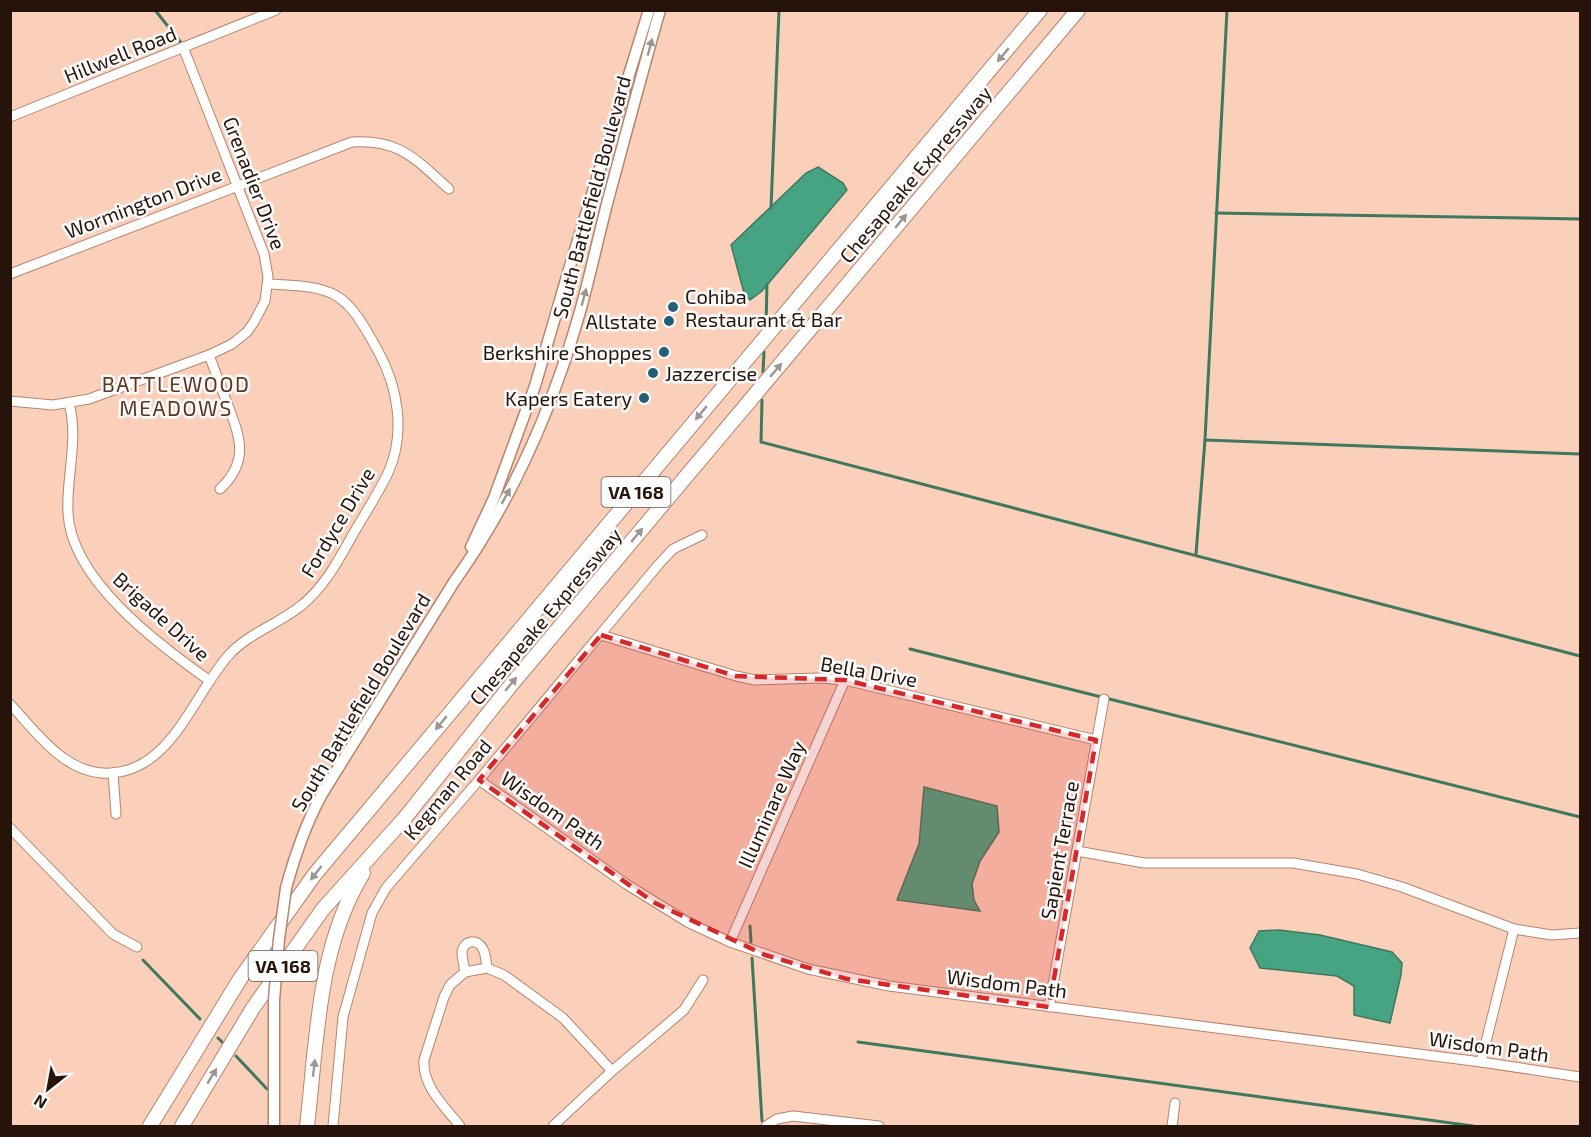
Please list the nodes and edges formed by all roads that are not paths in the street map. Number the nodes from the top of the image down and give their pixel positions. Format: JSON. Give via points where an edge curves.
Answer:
{"nodes":[{"id":1,"x":276,"y":10,"type":"edge"},
{"id":2,"x":649,"y":10,"type":"edge"},
{"id":3,"x":660,"y":10,"type":"edge"},
{"id":4,"x":1040,"y":10,"type":"edge"},
{"id":5,"x":1078,"y":10,"type":"edge"},
{"id":6,"x":183,"y":48,"type":"junction"},
{"id":7,"x":10,"y":117,"type":"edge"},
{"id":8,"x":238,"y":185,"type":"junction"},
{"id":9,"x":449,"y":189,"type":"dead end"},
{"id":10,"x":10,"y":274,"type":"edge"},
{"id":11,"x":268,"y":284,"type":"junction"},
{"id":12,"x":209,"y":355,"type":"junction"},
{"id":13,"x":10,"y":401,"type":"edge"},
{"id":14,"x":69,"y":403,"type":"junction"},
{"id":15,"x":220,"y":489,"type":"dead end"},
{"id":16,"x":702,"y":535,"type":"dead end"},
{"id":17,"x":454,"y":582,"type":"junction"},
{"id":18,"x":601,"y":635,"type":"junction"},
{"id":19,"x":845,"y":680,"type":"junction"},
{"id":20,"x":210,"y":681,"type":"junction"},
{"id":21,"x":1104,"y":699,"type":"dead end"},
{"id":22,"x":10,"y":704,"type":"edge"},
{"id":23,"x":1096,"y":740,"type":"junction"},
{"id":24,"x":113,"y":773,"type":"junction"},
{"id":25,"x":479,"y":780,"type":"junction"},
{"id":26,"x":116,"y":814,"type":"dead end"},
{"id":27,"x":404,"y":819,"type":"junction"},
{"id":28,"x":10,"y":828,"type":"edge"},
{"id":29,"x":1077,"y":851,"type":"junction"},
{"id":30,"x":1514,"y":929,"type":"junction"},
{"id":31,"x":1581,"y":933,"type":"edge"},
{"id":32,"x":730,"y":942,"type":"junction"},
{"id":33,"x":137,"y":947,"type":"dead end"},
{"id":34,"x":487,"y":968,"type":"junction"},
{"id":35,"x":465,"y":972,"type":"junction"},
{"id":36,"x":703,"y":980,"type":"dead end"},
{"id":37,"x":1049,"y":1007,"type":"junction"},
{"id":38,"x":1481,"y":1062,"type":"junction"},
{"id":39,"x":612,"y":1071,"type":"junction"},
{"id":40,"x":1581,"y":1077,"type":"edge"},
{"id":41,"x":1175,"y":1104,"type":"dead end"},
{"id":42,"x":150,"y":1126,"type":"edge"},
{"id":43,"x":182,"y":1126,"type":"edge"},
{"id":44,"x":274,"y":1126,"type":"edge"},
{"id":45,"x":308,"y":1126,"type":"edge"},
{"id":46,"x":333,"y":1126,"type":"edge"},
{"id":47,"x":460,"y":1126,"type":"edge"},
{"id":48,"x":553,"y":1126,"type":"edge"},
{"id":49,"x":766,"y":1126,"type":"edge"},
{"id":50,"x":879,"y":1126,"type":"edge"},
{"id":51,"x":1172,"y":1126,"type":"edge"}],
"edges":[{"from":1,"to":6,"type":"street","name":"Hillwell Road"},
{"from":2,"to":17,"type":"main road","name":"South Battlefield Boulevard","via":[[535,386],[494,498]]},
{"from":17,"to":3,"type":"main road","name":"South Battlefield Boulevard","one_way":true,"via":[[516,479],[568,351]]},
{"from":4,"to":42,"type":"highway","name":"Chesapeake Expressway","number":"VA 168","one_way":true,"via":[[315,874],[240,979]]},
{"from":27,"to":5,"type":"highway","name":"Chesapeake Expressway","number":"VA 168","one_way":true,"via":[[518,676]]},
{"from":6,"to":7,"type":"street","name":"Hillwell Road"},
{"from":6,"to":8,"type":"street","name":"Grenadier Drive"},
{"from":8,"to":9,"type":"street","name":"Wormington Drive","via":[[343,144],[366,141],[402,149]]},
{"from":8,"to":10,"type":"street","name":"Wormington Drive"},
{"from":8,"to":11,"type":"street","name":"Grenadier Drive","via":[[264,254]]},
{"from":11,"to":12,"type":"street","name":"Grenadier Drive","via":[[261,312],[247,332]]},
{"from":11,"to":20,"type":"street","name":"Fordyce Drive","via":[[325,290],[342,299],[360,317],[391,379],[397,411],[396,446],[382,483],[325,581],[302,605],[234,650]]},
{"from":12,"to":14,"type":"street","name":"Grenadier Drive"},
{"from":12,"to":15,"type":"street","via":[[240,440],[236,467]]},
{"from":13,"to":14,"type":"street","name":"Grenadier Drive","via":[[39,405]]},
{"from":14,"to":20,"type":"street","name":"Brigade Drive","via":[[74,427],[68,513],[73,541],[82,561],[98,584],[136,622]]},
{"from":16,"to":18,"type":"street","name":"Kegman Road","via":[[673,549]]},
{"from":17,"to":44,"type":"main road","name":"South Battlefield Boulevard","bridge":true,"via":[[322,794],[296,850],[286,888],[274,1000]]},
{"from":18,"to":19,"type":"street","name":"Bella Drive","via":[[755,680]]},
{"from":18,"to":25,"type":"street","name":"Kegman Road"},
{"from":19,"to":23,"type":"street","name":"Bella Drive"},
{"from":19,"to":32,"type":"street","name":"Illuminare Way"},
{"from":20,"to":24,"type":"street","name":"Fordyce Drive","via":[[160,752],[139,766]]},
{"from":21,"to":23,"type":"street","name":"Sapient Terrace"},
{"from":22,"to":24,"type":"street","name":"Fordyce Drive","via":[[62,758],[83,769]]},
{"from":23,"to":29,"type":"street","name":"Sapient Terrace"},
{"from":24,"to":26,"type":"street"},
{"from":25,"to":32,"type":"street","name":"Wisdom Path","via":[[656,903]]},
{"from":25,"to":46,"type":"street","name":"Kegman Road","via":[[386,888],[372,913],[343,1017]]},
{"from":43,"to":27,"type":"highway","name":"Chesapeake Expressway","number":"VA 168","one_way":true,"via":[[253,1008],[322,909]]},
{"from":45,"to":27,"type":"highway","one_way":true,"via":[[322,995],[332,946],[356,883]]},
{"from":28,"to":33,"type":"street","via":[[113,934]]},
{"from":29,"to":30,"type":"street","via":[[1144,863],[1293,864],[1357,874]]},
{"from":29,"to":37,"type":"street","name":"Sapient Terrace"},
{"from":30,"to":31,"type":"street","via":[[1552,935]]},
{"from":30,"to":38,"type":"street"},
{"from":32,"to":37,"type":"street","name":"Wisdom Path","via":[[847,979]]},
{"from":34,"to":35,"type":"street"},
{"from":34,"to":35,"type":"street","via":[[484,950],[472,941],[462,952]]},
{"from":34,"to":39,"type":"street","via":[[504,975],[562,1018]]},
{"from":35,"to":47,"type":"street","via":[[447,991],[423,1066],[429,1086]]},
{"from":36,"to":39,"type":"street","via":[[684,1010]]},
{"from":37,"to":38,"type":"street","name":"Wisdom Path"},
{"from":38,"to":40,"type":"street","name":"Wisdom Path"},
{"from":39,"to":48,"type":"street"},
{"from":41,"to":51,"type":"street"},
{"from":49,"to":50,"type":"street","via":[[793,1116]]}]}
